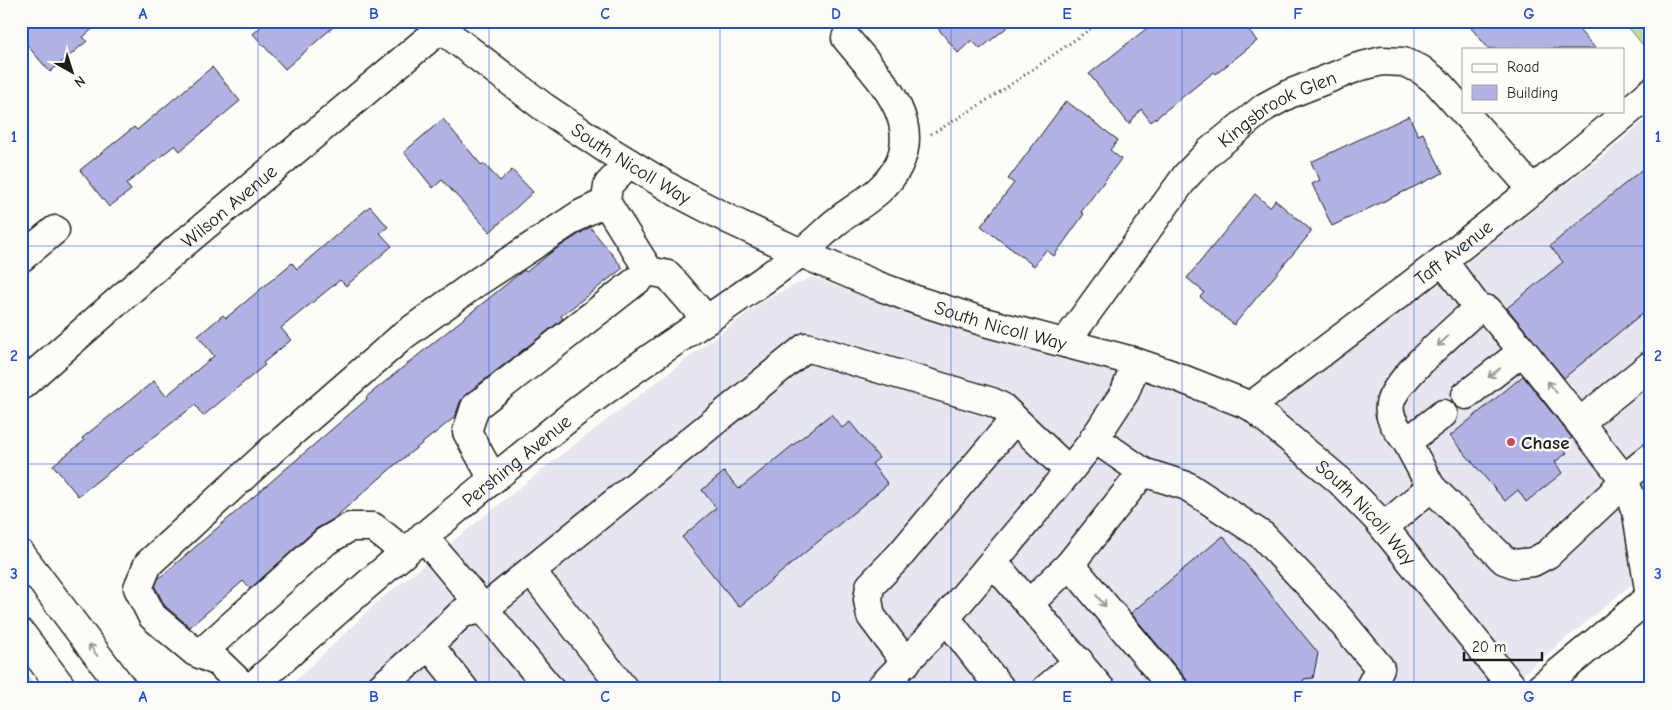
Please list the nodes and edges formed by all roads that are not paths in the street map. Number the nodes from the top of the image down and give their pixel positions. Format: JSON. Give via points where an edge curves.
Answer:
{"nodes":[{"id":1,"x":436,"y":25,"type":"edge"},
{"id":2,"x":846,"y":38,"type":"dead end"},
{"id":3,"x":1651,"y":92,"type":"edge"},
{"id":4,"x":1462,"y":110,"type":"edge"},
{"id":5,"x":1464,"y":112,"type":"edge"},
{"id":6,"x":629,"y":163,"type":"junction"},
{"id":7,"x":1533,"y":190,"type":"junction"},
{"id":8,"x":606,"y":202,"type":"junction"},
{"id":9,"x":55,"y":230,"type":"dead end"},
{"id":10,"x":801,"y":254,"type":"junction"},
{"id":11,"x":21,"y":258,"type":"edge"},
{"id":12,"x":1442,"y":261,"type":"junction"},
{"id":13,"x":649,"y":271,"type":"junction"},
{"id":14,"x":1478,"y":308,"type":"junction"},
{"id":15,"x":706,"y":320,"type":"junction"},
{"id":16,"x":1065,"y":343,"type":"junction"},
{"id":17,"x":1523,"y":351,"type":"junction"},
{"id":18,"x":1136,"y":363,"type":"junction"},
{"id":19,"x":1651,"y":365,"type":"edge"},
{"id":20,"x":24,"y":377,"type":"edge"},
{"id":21,"x":1466,"y":395,"type":"dead end"},
{"id":22,"x":1251,"y":406,"type":"junction"},
{"id":23,"x":1443,"y":414,"type":"dead end"},
{"id":24,"x":1014,"y":420,"type":"junction"},
{"id":25,"x":1580,"y":422,"type":"junction"},
{"id":26,"x":1094,"y":438,"type":"junction"},
{"id":27,"x":1407,"y":442,"type":"junction"},
{"id":28,"x":1651,"y":458,"type":"edge"},
{"id":29,"x":1070,"y":471,"type":"junction"},
{"id":30,"x":1143,"y":472,"type":"junction"},
{"id":31,"x":494,"y":479,"type":"junction"},
{"id":32,"x":1624,"y":479,"type":"junction"},
{"id":33,"x":1430,"y":487,"type":"junction"},
{"id":34,"x":1651,"y":489,"type":"edge"},
{"id":35,"x":1384,"y":527,"type":"junction"},
{"id":36,"x":414,"y":544,"type":"junction"},
{"id":37,"x":21,"y":554,"type":"edge"},
{"id":38,"x":993,"y":562,"type":"junction"},
{"id":39,"x":1070,"y":564,"type":"junction"},
{"id":40,"x":531,"y":571,"type":"junction"},
{"id":41,"x":1651,"y":596,"type":"edge"},
{"id":42,"x":1029,"y":604,"type":"junction"},
{"id":43,"x":484,"y":609,"type":"junction"},
{"id":44,"x":946,"y":618,"type":"junction"},
{"id":45,"x":21,"y":634,"type":"edge"},
{"id":46,"x":429,"y":645,"type":"junction"},
{"id":47,"x":200,"y":654,"type":"junction"},
{"id":48,"x":1079,"y":661,"type":"junction"},
{"id":49,"x":896,"y":679,"type":"edge"},
{"id":50,"x":63,"y":689,"type":"edge"},
{"id":51,"x":123,"y":689,"type":"edge"},
{"id":52,"x":246,"y":689,"type":"edge"},
{"id":53,"x":250,"y":689,"type":"edge"},
{"id":54,"x":379,"y":689,"type":"edge"},
{"id":55,"x":464,"y":689,"type":"edge"},
{"id":56,"x":550,"y":689,"type":"edge"},
{"id":57,"x":624,"y":689,"type":"edge"},
{"id":58,"x":1001,"y":689,"type":"edge"},
{"id":59,"x":1046,"y":689,"type":"edge"},
{"id":60,"x":1101,"y":689,"type":"edge"},
{"id":61,"x":1174,"y":689,"type":"edge"},
{"id":62,"x":1369,"y":689,"type":"edge"},
{"id":63,"x":1514,"y":689,"type":"edge"},
{"id":64,"x":1539,"y":689,"type":"edge"}],
"edges":[{"from":1,"to":6,"type":"street","name":"South Nicoll Way","via":[[545,108]]},
{"from":1,"to":20,"type":"street","name":"Wilson Avenue"},
{"from":2,"to":10,"type":"street","name":"Pershing Avenue","via":[[892,95],[905,130],[904,149],[889,180]]},
{"from":3,"to":7,"type":"street","name":"Taft Avenue"},
{"from":4,"to":16,"type":"street","name":"Kingsbrook Glen","via":[[1437,82],[1420,69],[1403,62],[1382,61],[1289,94],[1265,107],[1210,151],[1186,176]]},
{"from":5,"to":7,"type":"street","name":"Kingsbrook Glen"},
{"from":6,"to":8,"type":"street","via":[[608,185]]},
{"from":6,"to":10,"type":"street","name":"South Nicoll Way","via":[[680,194]]},
{"from":7,"to":12,"type":"street","name":"Taft Avenue"},
{"from":8,"to":13,"type":"street"},
{"from":8,"to":47,"type":"street","via":[[573,219],[404,335],[148,564],[138,588],[152,616]]},
{"from":9,"to":11,"type":"street"},
{"from":10,"to":15,"type":"street","name":"Pershing Avenue"},
{"from":10,"to":16,"type":"street","name":"South Nicoll Way","via":[[919,301]]},
{"from":12,"to":14,"type":"street"},
{"from":12,"to":22,"type":"street","name":"Taft Avenue"},
{"from":13,"to":15,"type":"street","via":[[668,275]]},
{"from":13,"to":31,"type":"street","via":[[475,407],[467,432]]},
{"from":14,"to":17,"type":"street","via":[[1488,310]]},
{"from":14,"to":27,"type":"street","one_way":true,"via":[[1409,374],[1390,404],[1391,419]]},
{"from":15,"to":31,"type":"street","name":"Pershing Avenue","via":[[586,405]]},
{"from":16,"to":18,"type":"street","name":"South Nicoll Way"},
{"from":17,"to":21,"type":"street","one_way":true},
{"from":25,"to":17,"type":"street","one_way":true},
{"from":18,"to":22,"type":"street","name":"South Nicoll Way"},
{"from":18,"to":26,"type":"street","via":[[1125,392]]},
{"from":19,"to":25,"type":"street"},
{"from":22,"to":35,"type":"street","name":"South Nicoll Way","via":[[1340,481]]},
{"from":23,"to":27,"type":"street"},
{"from":24,"to":29,"type":"street"},
{"from":24,"to":40,"type":"street","via":[[992,402],[806,347]]},
{"from":24,"to":49,"type":"street","via":[[870,586],[870,616]]},
{"from":25,"to":32,"type":"street"},
{"from":26,"to":29,"type":"street"},
{"from":26,"to":30,"type":"street"},
{"from":27,"to":33,"type":"street"},
{"from":28,"to":32,"type":"street"},
{"from":29,"to":38,"type":"street"},
{"from":30,"to":39,"type":"street"},
{"from":30,"to":62,"type":"street","via":[[1187,486],[1263,536],[1326,603],[1380,668]]},
{"from":31,"to":36,"type":"street","name":"Pershing Avenue"},
{"from":32,"to":33,"type":"street","via":[[1548,554],[1532,562],[1515,564],[1504,560]]},
{"from":32,"to":34,"type":"street"},
{"from":32,"to":41,"type":"street","via":[[1637,514]]},
{"from":33,"to":35,"type":"street"},
{"from":35,"to":63,"type":"street","name":"South Nicoll Way"},
{"from":36,"to":43,"type":"street"},
{"from":36,"to":47,"type":"street","via":[[373,527],[350,527],[326,541]]},
{"from":36,"to":53,"type":"street","name":"Pershing Avenue"},
{"from":51,"to":37,"type":"street","one_way":true},
{"from":38,"to":42,"type":"street"},
{"from":38,"to":44,"type":"street"},
{"from":39,"to":42,"type":"street"},
{"from":39,"to":61,"type":"street","one_way":true},
{"from":40,"to":43,"type":"street"},
{"from":40,"to":57,"type":"street"},
{"from":41,"to":64,"type":"street"},
{"from":42,"to":48,"type":"street"},
{"from":43,"to":46,"type":"street","via":[[462,614]]},
{"from":43,"to":56,"type":"street"},
{"from":44,"to":49,"type":"street"},
{"from":44,"to":58,"type":"street"},
{"from":45,"to":50,"type":"street"},
{"from":46,"to":54,"type":"street"},
{"from":46,"to":55,"type":"street"},
{"from":47,"to":52,"type":"street","via":[[218,662]]},
{"from":48,"to":59,"type":"street"},
{"from":48,"to":60,"type":"street"}]}
